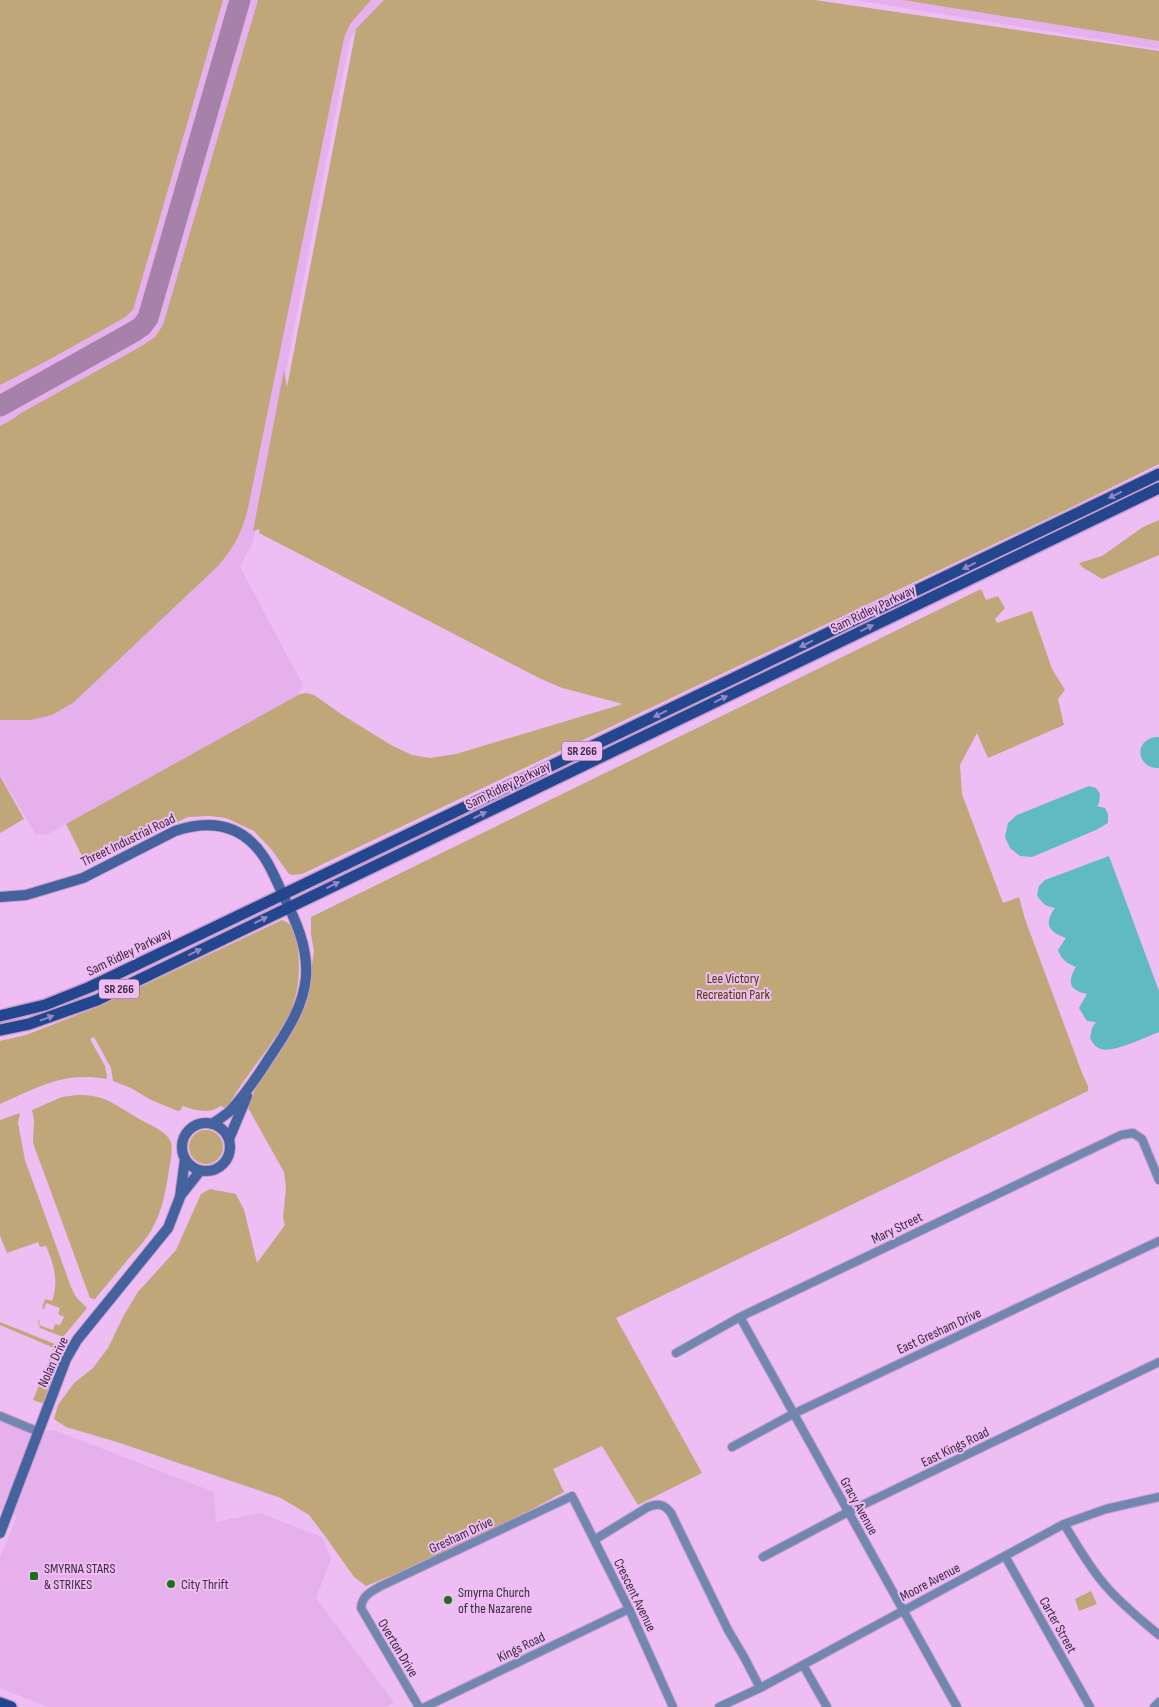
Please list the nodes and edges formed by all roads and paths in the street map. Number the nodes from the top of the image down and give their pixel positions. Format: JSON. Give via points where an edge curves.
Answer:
{"nodes":[{"id":1,"x":1159,"y":474,"type":"edge"},
{"id":2,"x":1159,"y":488,"type":"edge"},
{"id":3,"x":283,"y":894,"type":"junction"},
{"id":4,"x":0,"y":897,"type":"edge"},
{"id":5,"x":289,"y":906,"type":"junction"},
{"id":6,"x":0,"y":1016,"type":"edge"},
{"id":7,"x":0,"y":1030,"type":"edge"},
{"id":8,"x":251,"y":1086,"type":"junction"},
{"id":9,"x":212,"y":1124,"type":"junction"},
{"id":10,"x":228,"y":1139,"type":"junction"},
{"id":11,"x":185,"y":1159,"type":"junction"},
{"id":12,"x":200,"y":1170,"type":"junction"},
{"id":13,"x":1159,"y":1180,"type":"edge"},
{"id":14,"x":180,"y":1197,"type":"junction"},
{"id":15,"x":1159,"y":1241,"type":"edge"},
{"id":16,"x":740,"y":1317,"type":"junction"},
{"id":17,"x":676,"y":1353,"type":"dead end"},
{"id":18,"x":1159,"y":1362,"type":"edge"},
{"id":19,"x":793,"y":1414,"type":"junction"},
{"id":20,"x":0,"y":1416,"type":"edge"},
{"id":21,"x":39,"y":1432,"type":"junction"},
{"id":22,"x":732,"y":1447,"type":"dead end"},
{"id":23,"x":572,"y":1496,"type":"joint"},
{"id":24,"x":1159,"y":1497,"type":"edge"},
{"id":25,"x":848,"y":1512,"type":"junction"},
{"id":26,"x":1064,"y":1524,"type":"junction"},
{"id":27,"x":0,"y":1533,"type":"edge"},
{"id":28,"x":594,"y":1540,"type":"junction"},
{"id":29,"x":1005,"y":1556,"type":"junction"},
{"id":30,"x":763,"y":1557,"type":"dead end"},
{"id":31,"x":362,"y":1600,"type":"joint"},
{"id":32,"x":629,"y":1609,"type":"junction"},
{"id":33,"x":903,"y":1611,"type":"junction"},
{"id":34,"x":1159,"y":1635,"type":"edge"},
{"id":35,"x":803,"y":1665,"type":"junction"},
{"id":36,"x":760,"y":1688,"type":"junction"},
{"id":37,"x":1159,"y":1702,"type":"edge"},
{"id":38,"x":0,"y":1703,"type":"edge"},
{"id":39,"x":11,"y":1707,"type":"edge"},
{"id":40,"x":419,"y":1707,"type":"edge"},
{"id":41,"x":424,"y":1707,"type":"edge"},
{"id":42,"x":673,"y":1707,"type":"edge"},
{"id":43,"x":719,"y":1707,"type":"edge"},
{"id":44,"x":827,"y":1707,"type":"edge"},
{"id":45,"x":957,"y":1707,"type":"edge"},
{"id":46,"x":1090,"y":1707,"type":"edge"},
{"id":47,"x":1154,"y":1707,"type":"edge"}],
"edges":[{"from":1,"to":3,"type":"main road","name":"Sam Ridley Parkway","number":"SR 266","one_way":true},
{"from":5,"to":2,"type":"main road","name":"Sam Ridley Parkway","number":"SR 266","one_way":true},
{"from":3,"to":4,"type":"street","name":"Threet Industrial Road","via":[[265,858],[248,839],[233,830],[203,824],[175,831],[83,878],[26,896]]},
{"from":3,"to":5,"type":"street","name":"Threet Industrial Road"},
{"from":3,"to":6,"type":"main road","name":"Sam Ridley Parkway","number":"SR 266","via":[[90,988],[45,1005]]},
{"from":7,"to":5,"type":"main road","name":"Sam Ridley Parkway","number":"SR 266","one_way":true,"via":[[29,1024],[97,1000]]},
{"from":5,"to":8,"type":"street","via":[[304,944],[306,979],[295,1017]]},
{"from":8,"to":9,"type":"street","via":[[228,1112]]},
{"from":8,"to":10,"type":"street"},
{"from":9,"to":10,"type":"street","via":[[225,1132]]},
{"from":9,"to":11,"type":"street","via":[[197,1125],[186,1134],[182,1146]]},
{"from":10,"to":12,"type":"street","via":[[229,1155],[225,1162],[212,1170]]},
{"from":11,"to":12,"type":"street"},
{"from":11,"to":14,"type":"street","name":"Nolan Drive"},
{"from":12,"to":14,"type":"street","name":"Nolan Drive"},
{"from":13,"to":16,"type":"street","name":"Mary Street","via":[[1142,1139],[1133,1133],[1115,1138]]},
{"from":14,"to":21,"type":"street","name":"Nolan Drive","via":[[164,1234],[72,1347]]},
{"from":15,"to":19,"type":"street","name":"East Gresham Drive"},
{"from":16,"to":17,"type":"street","name":"Mary Street"},
{"from":16,"to":19,"type":"street","name":"Gracy Avenue"},
{"from":18,"to":25,"type":"street","name":"East Kings Road"},
{"from":19,"to":22,"type":"street","name":"East Gresham Drive"},
{"from":19,"to":25,"type":"street","name":"Gracy Avenue"},
{"from":20,"to":21,"type":"street"},
{"from":21,"to":27,"type":"street","name":"Nolan Drive"},
{"from":23,"to":28,"type":"street","name":"Crescent Avenue"},
{"from":23,"to":31,"type":"street","name":"Gresham Drive","via":[[381,1586]]},
{"from":24,"to":26,"type":"street","name":"Moore Avenue","via":[[1106,1509]]},
{"from":25,"to":30,"type":"street","name":"East Kings Road"},
{"from":25,"to":33,"type":"street","name":"Gracy Avenue"},
{"from":26,"to":29,"type":"street","name":"Moore Avenue"},
{"from":26,"to":34,"type":"street","via":[[1104,1585]]},
{"from":28,"to":32,"type":"street","name":"Crescent Avenue"},
{"from":28,"to":36,"type":"street","via":[[648,1507],[656,1504],[668,1508]]},
{"from":29,"to":33,"type":"street","name":"Moore Avenue"},
{"from":29,"to":46,"type":"street","name":"Carter Street"},
{"from":31,"to":40,"type":"street","name":"Overton Drive","via":[[361,1608]]},
{"from":32,"to":41,"type":"street","name":"Kings Road"},
{"from":32,"to":42,"type":"street","name":"Crescent Avenue"},
{"from":33,"to":35,"type":"street","name":"Moore Avenue"},
{"from":33,"to":45,"type":"street","name":"Gracy Avenue"},
{"from":35,"to":36,"type":"street","name":"Moore Avenue"},
{"from":35,"to":44,"type":"street"},
{"from":36,"to":43,"type":"street","name":"Moore Avenue"},
{"from":37,"to":47,"type":"street"},
{"from":38,"to":39,"type":"main road"}]}
